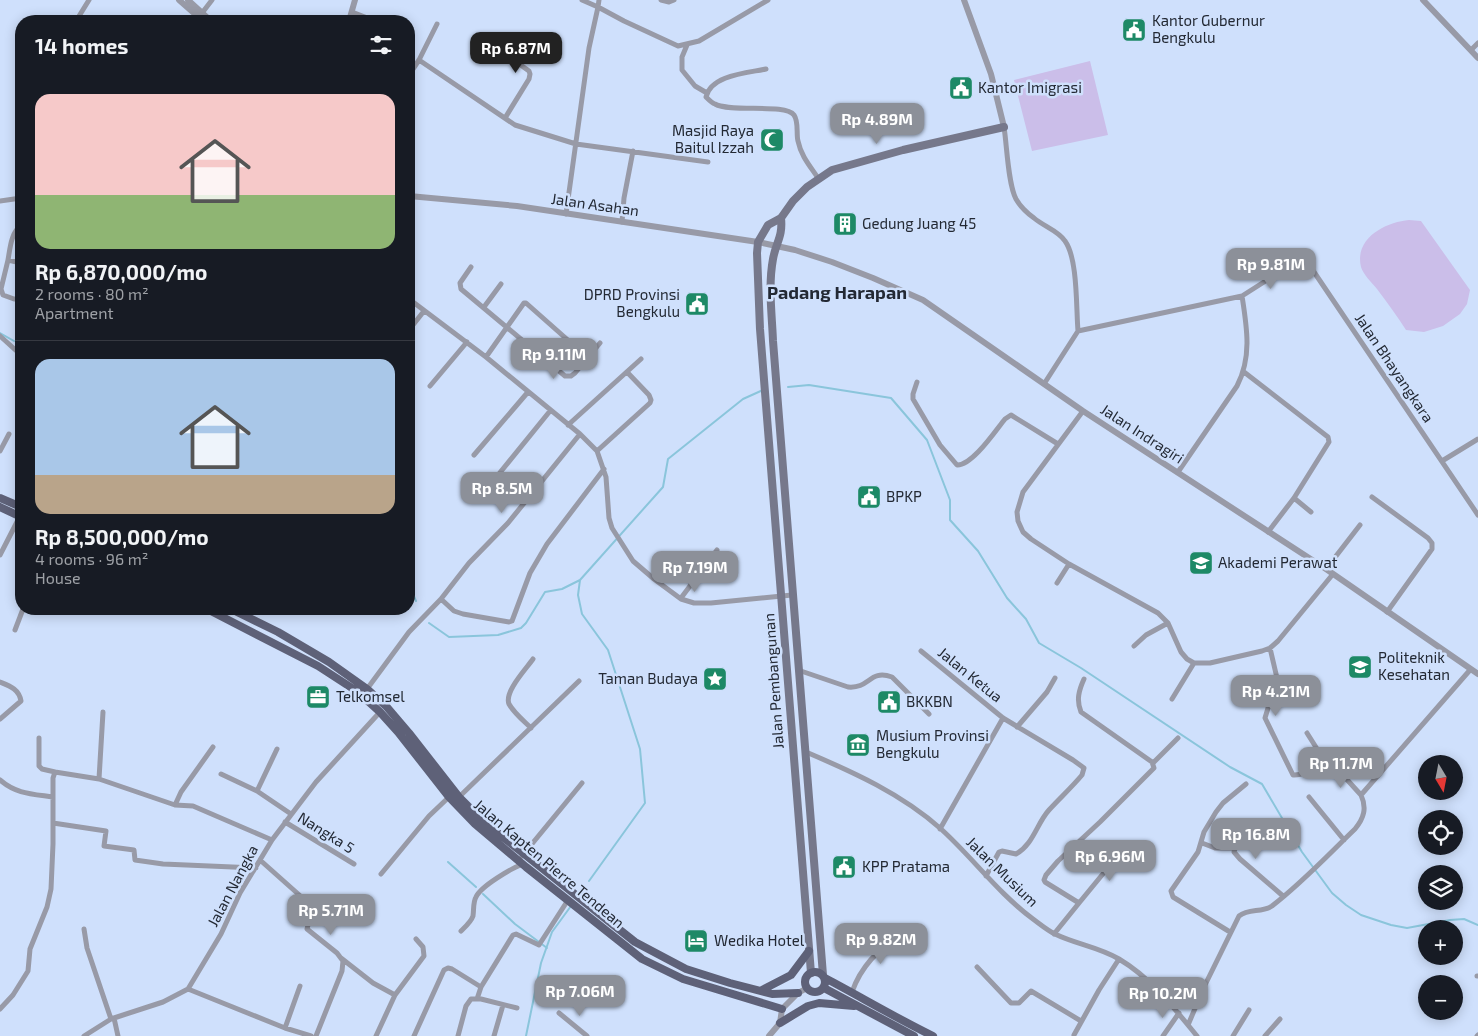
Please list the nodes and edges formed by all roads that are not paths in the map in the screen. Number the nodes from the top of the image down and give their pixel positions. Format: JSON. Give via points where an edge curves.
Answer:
{"nodes":[{"id":1,"x":89,"y":0,"type":"edge"},
{"id":2,"x":179,"y":0,"type":"edge"},
{"id":3,"x":188,"y":0,"type":"edge"},
{"id":4,"x":212,"y":0,"type":"edge"},
{"id":5,"x":356,"y":0,"type":"edge"},
{"id":6,"x":582,"y":0,"type":"edge"},
{"id":7,"x":599,"y":0,"type":"edge"},
{"id":8,"x":661,"y":0,"type":"edge"},
{"id":9,"x":674,"y":0,"type":"edge"},
{"id":10,"x":768,"y":0,"type":"edge"},
{"id":11,"x":964,"y":0,"type":"edge"},
{"id":12,"x":1423,"y":0,"type":"edge"},
{"id":13,"x":759,"y":2,"type":"edge"},
{"id":14,"x":598,"y":7,"type":"junction"},
{"id":15,"x":352,"y":12,"type":"junction"},
{"id":16,"x":202,"y":14,"type":"joint"},
{"id":17,"x":80,"y":15,"type":"edge"},
{"id":18,"x":196,"y":15,"type":"edge"},
{"id":19,"x":351,"y":15,"type":"edge"},
{"id":20,"x":360,"y":15,"type":"edge"},
{"id":21,"x":436,"y":24,"type":"dead end"},
{"id":22,"x":483,"y":38,"type":"dead end"},
{"id":23,"x":1478,"y":43,"type":"edge"},
{"id":24,"x":687,"y":45,"type":"junction"},
{"id":25,"x":1471,"y":50,"type":"junction"},
{"id":26,"x":1478,"y":58,"type":"edge"},
{"id":27,"x":419,"y":60,"type":"junction"},
{"id":28,"x":415,"y":66,"type":"edge"},
{"id":29,"x":766,"y":69,"type":"dead end"},
{"id":30,"x":707,"y":93,"type":"junction"},
{"id":31,"x":505,"y":118,"type":"junction"},
{"id":32,"x":1004,"y":127,"type":"junction"},
{"id":33,"x":576,"y":144,"type":"junction"},
{"id":34,"x":633,"y":151,"type":"junction"},
{"id":35,"x":708,"y":162,"type":"dead end"},
{"id":36,"x":818,"y":178,"type":"junction"},
{"id":37,"x":415,"y":197,"type":"edge"},
{"id":38,"x":15,"y":199,"type":"edge"},
{"id":39,"x":0,"y":201,"type":"edge"},
{"id":40,"x":566,"y":214,"type":"junction"},
{"id":41,"x":781,"y":218,"type":"junction"},
{"id":42,"x":622,"y":222,"type":"junction"},
{"id":43,"x":15,"y":234,"type":"edge"},
{"id":44,"x":758,"y":242,"type":"junction"},
{"id":45,"x":777,"y":246,"type":"junction"},
{"id":46,"x":8,"y":260,"type":"junction"},
{"id":47,"x":15,"y":262,"type":"edge"},
{"id":48,"x":472,"y":267,"type":"dead end"},
{"id":49,"x":501,"y":284,"type":"dead end"},
{"id":50,"x":1242,"y":296,"type":"junction"},
{"id":51,"x":15,"y":299,"type":"edge"},
{"id":52,"x":415,"y":304,"type":"edge"},
{"id":53,"x":484,"y":307,"type":"junction"},
{"id":54,"x":424,"y":311,"type":"junction"},
{"id":55,"x":415,"y":322,"type":"edge"},
{"id":56,"x":507,"y":326,"type":"junction"},
{"id":57,"x":1078,"y":331,"type":"junction"},
{"id":58,"x":0,"y":336,"type":"edge"},
{"id":59,"x":466,"y":342,"type":"junction"},
{"id":60,"x":600,"y":343,"type":"dead end"},
{"id":61,"x":15,"y":350,"type":"edge"},
{"id":62,"x":486,"y":357,"type":"junction"},
{"id":63,"x":587,"y":357,"type":"junction"},
{"id":64,"x":641,"y":359,"type":"dead end"},
{"id":65,"x":627,"y":372,"type":"junction"},
{"id":66,"x":1244,"y":372,"type":"junction"},
{"id":67,"x":916,"y":382,"type":"dead end"},
{"id":68,"x":1044,"y":384,"type":"junction"},
{"id":69,"x":430,"y":386,"type":"dead end"},
{"id":70,"x":528,"y":392,"type":"junction"},
{"id":71,"x":550,"y":411,"type":"junction"},
{"id":72,"x":1082,"y":411,"type":"junction"},
{"id":73,"x":568,"y":425,"type":"junction"},
{"id":74,"x":9,"y":434,"type":"dead end"},
{"id":75,"x":580,"y":434,"type":"junction"},
{"id":76,"x":780,"y":438,"type":"junction"},
{"id":77,"x":770,"y":439,"type":"junction"},
{"id":78,"x":1478,"y":439,"type":"edge"},
{"id":79,"x":1058,"y":444,"type":"junction"},
{"id":80,"x":0,"y":451,"type":"edge"},
{"id":81,"x":597,"y":452,"type":"junction"},
{"id":82,"x":474,"y":455,"type":"dead end"},
{"id":83,"x":1442,"y":461,"type":"junction"},
{"id":84,"x":604,"y":469,"type":"junction"},
{"id":85,"x":1178,"y":472,"type":"junction"},
{"id":86,"x":498,"y":475,"type":"dead end"},
{"id":87,"x":1372,"y":497,"type":"dead end"},
{"id":88,"x":0,"y":498,"type":"edge"},
{"id":89,"x":1294,"y":498,"type":"junction"},
{"id":90,"x":15,"y":504,"type":"edge"},
{"id":91,"x":0,"y":507,"type":"edge"},
{"id":92,"x":1311,"y":512,"type":"dead end"},
{"id":93,"x":15,"y":514,"type":"edge"},
{"id":94,"x":1478,"y":515,"type":"edge"},
{"id":95,"x":1360,"y":525,"type":"dead end"},
{"id":96,"x":15,"y":528,"type":"edge"},
{"id":97,"x":1268,"y":532,"type":"junction"},
{"id":98,"x":717,"y":550,"type":"dead end"},
{"id":99,"x":0,"y":555,"type":"edge"},
{"id":100,"x":1069,"y":564,"type":"junction"},
{"id":101,"x":1326,"y":569,"type":"junction"},
{"id":102,"x":1334,"y":574,"type":"junction"},
{"id":103,"x":1057,"y":583,"type":"dead end"},
{"id":104,"x":792,"y":595,"type":"junction"},
{"id":105,"x":781,"y":596,"type":"junction"},
{"id":106,"x":681,"y":598,"type":"junction"},
{"id":107,"x":441,"y":599,"type":"junction"},
{"id":108,"x":1387,"y":612,"type":"junction"},
{"id":109,"x":21,"y":615,"type":"edge"},
{"id":110,"x":218,"y":615,"type":"edge"},
{"id":111,"x":243,"y":615,"type":"edge"},
{"id":112,"x":222,"y":617,"type":"joint"},
{"id":113,"x":1168,"y":623,"type":"junction"},
{"id":114,"x":15,"y":630,"type":"dead end"},
{"id":115,"x":1134,"y":646,"type":"dead end"},
{"id":116,"x":1270,"y":648,"type":"junction"},
{"id":117,"x":921,"y":651,"type":"dead end"},
{"id":118,"x":534,"y":660,"type":"dead end"},
{"id":119,"x":1194,"y":663,"type":"junction"},
{"id":120,"x":798,"y":670,"type":"junction"},
{"id":121,"x":1470,"y":670,"type":"junction"},
{"id":122,"x":1478,"y":674,"type":"edge"},
{"id":123,"x":1055,"y":678,"type":"dead end"},
{"id":124,"x":1084,"y":679,"type":"dead end"},
{"id":125,"x":580,"y":681,"type":"dead end"},
{"id":126,"x":0,"y":682,"type":"edge"},
{"id":127,"x":367,"y":690,"type":"junction"},
{"id":128,"x":1172,"y":699,"type":"dead end"},
{"id":129,"x":103,"y":712,"type":"dead end"},
{"id":130,"x":380,"y":712,"type":"junction"},
{"id":131,"x":929,"y":714,"type":"dead end"},
{"id":132,"x":1003,"y":718,"type":"junction"},
{"id":133,"x":0,"y":719,"type":"edge"},
{"id":134,"x":1017,"y":727,"type":"junction"},
{"id":135,"x":531,"y":728,"type":"junction"},
{"id":136,"x":1307,"y":733,"type":"dead end"},
{"id":137,"x":39,"y":738,"type":"dead end"},
{"id":138,"x":1178,"y":738,"type":"dead end"},
{"id":139,"x":213,"y":747,"type":"dead end"},
{"id":140,"x":277,"y":749,"type":"dead end"},
{"id":141,"x":793,"y":749,"type":"junction"},
{"id":142,"x":806,"y":752,"type":"junction"},
{"id":143,"x":1331,"y":762,"type":"dead end"},
{"id":144,"x":1153,"y":763,"type":"junction"},
{"id":145,"x":55,"y":772,"type":"junction"},
{"id":146,"x":221,"y":774,"type":"dead end"},
{"id":147,"x":99,"y":779,"type":"junction"},
{"id":148,"x":0,"y":780,"type":"edge"},
{"id":149,"x":582,"y":783,"type":"dead end"},
{"id":150,"x":1246,"y":784,"type":"dead end"},
{"id":151,"x":256,"y":791,"type":"junction"},
{"id":152,"x":1361,"y":795,"type":"junction"},
{"id":153,"x":53,"y":797,"type":"junction"},
{"id":154,"x":449,"y":797,"type":"junction"},
{"id":155,"x":459,"y":798,"type":"junction"},
{"id":156,"x":1309,"y":798,"type":"dead end"},
{"id":157,"x":175,"y":805,"type":"junction"},
{"id":158,"x":291,"y":814,"type":"junction"},
{"id":159,"x":285,"y":822,"type":"junction"},
{"id":160,"x":54,"y":823,"type":"junction"},
{"id":161,"x":1266,"y":828,"type":"dead end"},
{"id":162,"x":940,"y":829,"type":"junction"},
{"id":163,"x":272,"y":840,"type":"junction"},
{"id":164,"x":1344,"y":840,"type":"junction"},
{"id":165,"x":1202,"y":843,"type":"junction"},
{"id":166,"x":1126,"y":847,"type":"dead end"},
{"id":167,"x":1235,"y":848,"type":"junction"},
{"id":168,"x":260,"y":860,"type":"junction"},
{"id":169,"x":522,"y":860,"type":"junction"},
{"id":170,"x":354,"y":864,"type":"dead end"},
{"id":171,"x":256,"y":868,"type":"junction"},
{"id":172,"x":381,"y":874,"type":"dead end"},
{"id":173,"x":986,"y":876,"type":"junction"},
{"id":174,"x":1283,"y":896,"type":"junction"},
{"id":175,"x":568,"y":900,"type":"junction"},
{"id":176,"x":1079,"y":903,"type":"junction"},
{"id":177,"x":84,"y":930,"type":"dead end"},
{"id":178,"x":461,"y":931,"type":"dead end"},
{"id":179,"x":1230,"y":932,"type":"junction"},
{"id":180,"x":904,"y":933,"type":"dead end"},
{"id":181,"x":1054,"y":934,"type":"junction"},
{"id":182,"x":416,"y":939,"type":"dead end"},
{"id":183,"x":809,"y":951,"type":"junction"},
{"id":184,"x":341,"y":958,"type":"junction"},
{"id":185,"x":1119,"y":959,"type":"junction"},
{"id":186,"x":977,"y":966,"type":"dead end"},
{"id":187,"x":810,"y":973,"type":"junction"},
{"id":188,"x":824,"y":976,"type":"junction"},
{"id":189,"x":300,"y":986,"type":"dead end"},
{"id":190,"x":481,"y":988,"type":"junction"},
{"id":191,"x":807,"y":988,"type":"junction"},
{"id":192,"x":824,"y":988,"type":"junction"},
{"id":193,"x":188,"y":989,"type":"junction"},
{"id":194,"x":762,"y":990,"type":"junction"},
{"id":195,"x":852,"y":992,"type":"junction"},
{"id":196,"x":798,"y":993,"type":"junction"},
{"id":197,"x":395,"y":995,"type":"junction"},
{"id":198,"x":477,"y":999,"type":"junction"},
{"id":199,"x":503,"y":1005,"type":"junction"},
{"id":200,"x":856,"y":1006,"type":"junction"},
{"id":201,"x":517,"y":1008,"type":"dead end"},
{"id":202,"x":0,"y":1009,"type":"edge"},
{"id":203,"x":782,"y":1009,"type":"junction"},
{"id":204,"x":1250,"y":1010,"type":"dead end"},
{"id":205,"x":559,"y":1013,"type":"dead end"},
{"id":206,"x":1179,"y":1013,"type":"junction"},
{"id":207,"x":112,"y":1018,"type":"junction"},
{"id":208,"x":1280,"y":1019,"type":"dead end"},
{"id":209,"x":1081,"y":1021,"type":"junction"},
{"id":210,"x":780,"y":1023,"type":"junction"},
{"id":211,"x":1188,"y":1025,"type":"junction"},
{"id":212,"x":284,"y":1028,"type":"junction"},
{"id":213,"x":1074,"y":1035,"type":"edge"},
{"id":214,"x":84,"y":1036,"type":"edge"},
{"id":215,"x":118,"y":1036,"type":"edge"},
{"id":216,"x":311,"y":1036,"type":"edge"},
{"id":217,"x":316,"y":1036,"type":"edge"},
{"id":218,"x":376,"y":1036,"type":"edge"},
{"id":219,"x":414,"y":1036,"type":"edge"},
{"id":220,"x":458,"y":1036,"type":"edge"},
{"id":221,"x":494,"y":1036,"type":"edge"},
{"id":222,"x":587,"y":1036,"type":"edge"},
{"id":223,"x":769,"y":1036,"type":"edge"},
{"id":224,"x":914,"y":1036,"type":"edge"},
{"id":225,"x":933,"y":1036,"type":"edge"},
{"id":226,"x":1163,"y":1036,"type":"edge"},
{"id":227,"x":1197,"y":1036,"type":"edge"},
{"id":228,"x":1233,"y":1036,"type":"edge"},
{"id":229,"x":1265,"y":1036,"type":"edge"}],
"edges":[{"from":1,"to":17,"type":"street"},
{"from":2,"to":18,"type":"street"},
{"from":3,"to":16,"type":"street"},
{"from":4,"to":16,"type":"street"},
{"from":5,"to":15,"type":"street"},
{"from":6,"to":14,"type":"street"},
{"from":7,"to":14,"type":"street"},
{"from":8,"to":9,"type":"street"},
{"from":10,"to":13,"type":"street"},
{"from":11,"to":32,"type":"street","via":[[991,74]]},
{"from":12,"to":25,"type":"street"},
{"from":13,"to":24,"type":"street","via":[[720,30]]},
{"from":14,"to":24,"type":"street","via":[[672,44]]},
{"from":14,"to":33,"type":"street"},
{"from":15,"to":19,"type":"street"},
{"from":15,"to":20,"type":"street"},
{"from":21,"to":27,"type":"street"},
{"from":22,"to":31,"type":"street","via":[[530,74]]},
{"from":23,"to":25,"type":"street"},
{"from":24,"to":30,"type":"street","via":[[682,57],[682,70],[695,86]]},
{"from":25,"to":26,"type":"street"},
{"from":27,"to":28,"type":"street"},
{"from":27,"to":31,"type":"street"},
{"from":29,"to":30,"type":"street","via":[[720,79]]},
{"from":30,"to":36,"type":"street","via":[[706,97],[716,105],[779,109],[793,114],[800,151]]},
{"from":31,"to":33,"type":"street","via":[[515,125]]},
{"from":32,"to":36,"type":"main road","via":[[864,160]]},
{"from":32,"to":57,"type":"street","via":[[1011,185],[1016,199],[1024,210],[1062,238],[1069,249]]},
{"from":33,"to":34,"type":"street"},
{"from":33,"to":40,"type":"street"},
{"from":34,"to":35,"type":"street"},
{"from":34,"to":42,"type":"street"},
{"from":36,"to":41,"type":"main road","via":[[793,201]]},
{"from":37,"to":40,"type":"street","name":"Jalan Asahan"},
{"from":38,"to":39,"type":"street"},
{"from":40,"to":42,"type":"street","name":"Jalan Asahan"},
{"from":41,"to":44,"type":"main road","via":[[768,226]]},
{"from":41,"to":45,"type":"main road","name":"Jalan Pembangunan","via":[[782,230]]},
{"from":42,"to":44,"type":"street","name":"Jalan Asahan"},
{"from":43,"to":46,"type":"street"},
{"from":44,"to":45,"type":"street","name":"Jalan Asahan"},
{"from":44,"to":77,"type":"main road","name":"Jalan Pembangunan","via":[[760,329]]},
{"from":45,"to":68,"type":"street","name":"Jalan Indragiri","via":[[832,262],[923,300]]},
{"from":45,"to":76,"type":"main road","name":"Jalan Pembangunan","via":[[771,278]]},
{"from":46,"to":47,"type":"street"},
{"from":46,"to":51,"type":"street","via":[[1,293]]},
{"from":48,"to":53,"type":"street","via":[[460,286]]},
{"from":49,"to":53,"type":"street"},
{"from":50,"to":57,"type":"street","name":"Jalan Bhayangkara"},
{"from":50,"to":66,"type":"street","via":[[1248,349]]},
{"from":50,"to":83,"type":"street","name":"Jalan Bhayangkara","via":[[1294,265],[1302,264],[1312,269]]},
{"from":52,"to":54,"type":"street"},
{"from":53,"to":56,"type":"street"},
{"from":54,"to":55,"type":"street"},
{"from":54,"to":59,"type":"street"},
{"from":56,"to":62,"type":"street"},
{"from":56,"to":63,"type":"street","via":[[565,376],[571,376]]},
{"from":56,"to":63,"type":"street","via":[[524,303],[528,303]]},
{"from":57,"to":68,"type":"street"},
{"from":58,"to":61,"type":"street"},
{"from":59,"to":62,"type":"street"},
{"from":59,"to":69,"type":"street"},
{"from":60,"to":63,"type":"street"},
{"from":62,"to":70,"type":"street"},
{"from":64,"to":65,"type":"street"},
{"from":65,"to":73,"type":"street"},
{"from":65,"to":81,"type":"street","via":[[649,395],[650,404]]},
{"from":66,"to":85,"type":"street"},
{"from":66,"to":89,"type":"street","via":[[1328,437],[1329,442]]},
{"from":67,"to":79,"type":"street","via":[[915,402],[940,445],[957,465],[976,453],[1011,415]]},
{"from":68,"to":72,"type":"street","name":"Jalan Indragiri"},
{"from":70,"to":71,"type":"street"},
{"from":70,"to":82,"type":"street"},
{"from":71,"to":73,"type":"street"},
{"from":71,"to":86,"type":"street"},
{"from":72,"to":79,"type":"street"},
{"from":72,"to":85,"type":"street","name":"Jalan Indragiri"},
{"from":73,"to":75,"type":"street"},
{"from":74,"to":80,"type":"street"},
{"from":75,"to":81,"type":"street"},
{"from":75,"to":107,"type":"street"},
{"from":76,"to":77,"type":"main road"},
{"from":76,"to":104,"type":"main road","name":"Jalan Pembangunan"},
{"from":77,"to":105,"type":"main road","name":"Jalan Pembangunan"},
{"from":78,"to":83,"type":"street"},
{"from":79,"to":100,"type":"street","via":[[1023,492],[1018,521],[1031,539]]},
{"from":81,"to":84,"type":"street"},
{"from":83,"to":94,"type":"street","name":"Jalan Bhayangkara"},
{"from":84,"to":106,"type":"street","via":[[609,518],[622,545],[639,567]]},
{"from":84,"to":107,"type":"street","via":[[547,544],[530,573],[512,621],[463,614],[454,611]]},
{"from":85,"to":97,"type":"street","name":"Jalan Indragiri"},
{"from":87,"to":108,"type":"street","via":[[1432,543],[1432,549]]},
{"from":88,"to":90,"type":"main road"},
{"from":89,"to":92,"type":"street"},
{"from":89,"to":97,"type":"street"},
{"from":91,"to":93,"type":"main road"},
{"from":95,"to":101,"type":"street"},
{"from":96,"to":99,"type":"street"},
{"from":97,"to":101,"type":"street","name":"Jalan Indragiri"},
{"from":98,"to":106,"type":"street"},
{"from":100,"to":103,"type":"street"},
{"from":100,"to":113,"type":"street","via":[[1158,612]]},
{"from":101,"to":102,"type":"street","name":"Jalan Indragiri"},
{"from":102,"to":108,"type":"street","name":"Jalan Indragiri"},
{"from":102,"to":116,"type":"street"},
{"from":104,"to":105,"type":"street"},
{"from":104,"to":120,"type":"main road","name":"Jalan Pembangunan"},
{"from":105,"to":106,"type":"street","via":[[711,603],[694,603]]},
{"from":105,"to":141,"type":"main road","name":"Jalan Pembangunan"},
{"from":107,"to":127,"type":"street","via":[[409,632]]},
{"from":108,"to":121,"type":"street","name":"Jalan Indragiri"},
{"from":109,"to":114,"type":"street"},
{"from":110,"to":112,"type":"main road","name":"Jalan Kapten Pierre Tendean"},
{"from":111,"to":127,"type":"main road","name":"Jalan Kapten Pierre Tendean","via":[[295,642]]},
{"from":112,"to":130,"type":"main road","name":"Jalan Kapten Pierre Tendean","via":[[318,666],[358,692]]},
{"from":113,"to":115,"type":"street"},
{"from":113,"to":119,"type":"street","via":[[1186,659]]},
{"from":116,"to":119,"type":"street","via":[[1210,663]]},
{"from":116,"to":136,"type":"street","via":[[1280,691],[1265,718],[1293,775],[1297,776],[1324,760]]},
{"from":117,"to":132,"type":"street","name":"Jalan Ketua"},
{"from":118,"to":135,"type":"street","via":[[508,695],[510,706]]},
{"from":119,"to":128,"type":"street"},
{"from":120,"to":131,"type":"street","via":[[853,688],[884,674],[892,677]]},
{"from":120,"to":142,"type":"main road","name":"Jalan Pembangunan"},
{"from":121,"to":122,"type":"street","name":"Jalan Indragiri"},
{"from":121,"to":152,"type":"street"},
{"from":123,"to":134,"type":"street"},
{"from":124,"to":144,"type":"street","via":[[1078,701],[1082,712]]},
{"from":125,"to":135,"type":"street"},
{"from":126,"to":133,"type":"street","via":[[17,691],[21,701]]},
{"from":127,"to":155,"type":"main road","name":"Jalan Kapten Pierre Tendean","via":[[400,722]]},
{"from":129,"to":147,"type":"street"},
{"from":130,"to":154,"type":"main road","name":"Jalan Kapten Pierre Tendean"},
{"from":130,"to":158,"type":"street","name":"Jalan Nangka"},
{"from":132,"to":134,"type":"street","name":"Jalan Ketua"},
{"from":132,"to":162,"type":"street"},
{"from":134,"to":173,"type":"street","name":"Jalan Ketua","via":[[1080,764],[1084,771],[1049,810],[1021,851],[1016,854],[999,852]]},
{"from":135,"to":155,"type":"street"},
{"from":137,"to":145,"type":"street","via":[[39,766]]},
{"from":138,"to":144,"type":"street"},
{"from":139,"to":157,"type":"street"},
{"from":140,"to":151,"type":"street"},
{"from":141,"to":142,"type":"main road"},
{"from":141,"to":183,"type":"main road","name":"Jalan Pembangunan"},
{"from":142,"to":162,"type":"street","name":"Jalan Musium","via":[[890,793]]},
{"from":142,"to":188,"type":"main road","name":"Jalan Pembangunan"},
{"from":143,"to":152,"type":"street"},
{"from":144,"to":176,"type":"street","via":[[1152,771],[1046,875],[1045,882]]},
{"from":145,"to":147,"type":"street"},
{"from":145,"to":153,"type":"street"},
{"from":146,"to":151,"type":"street"},
{"from":147,"to":157,"type":"street"},
{"from":148,"to":153,"type":"street","via":[[12,789]]},
{"from":149,"to":169,"type":"street"},
{"from":150,"to":165,"type":"street","via":[[1216,812],[1204,832]]},
{"from":151,"to":158,"type":"street"},
{"from":152,"to":164,"type":"street","via":[[1365,812],[1361,822]]},
{"from":153,"to":160,"type":"street"},
{"from":154,"to":169,"type":"main road","name":"Jalan Kapten Pierre Tendean","via":[[475,824]]},
{"from":154,"to":172,"type":"street"},
{"from":155,"to":169,"type":"main road","name":"Jalan Kapten Pierre Tendean"},
{"from":156,"to":164,"type":"street"},
{"from":157,"to":163,"type":"street","via":[[193,806]]},
{"from":158,"to":159,"type":"street","name":"Jalan Nangka"},
{"from":159,"to":163,"type":"street","name":"Jalan Nangka"},
{"from":159,"to":170,"type":"street","name":"Nangka 5"},
{"from":160,"to":171,"type":"street","via":[[106,831],[104,846],[134,850],[135,860]]},
{"from":160,"to":202,"type":"street","via":[[51,890],[47,907],[30,949],[28,971]]},
{"from":161,"to":167,"type":"street","via":[[1246,835]]},
{"from":162,"to":173,"type":"street","name":"Jalan Musium"},
{"from":163,"to":168,"type":"street","name":"Jalan Nangka"},
{"from":164,"to":174,"type":"street"},
{"from":165,"to":167,"type":"street","via":[[1215,848]]},
{"from":165,"to":179,"type":"street","via":[[1171,894]]},
{"from":166,"to":176,"type":"street"},
{"from":167,"to":174,"type":"street","via":[[1234,852],[1240,859]]},
{"from":168,"to":171,"type":"street","name":"Jalan Nangka"},
{"from":168,"to":184,"type":"street","via":[[315,909],[316,914],[307,929]]},
{"from":169,"to":175,"type":"main road","name":"Jalan Kapten Pierre Tendean"},
{"from":169,"to":178,"type":"street","via":[[477,894],[473,915]]},
{"from":169,"to":194,"type":"main road","name":"Jalan Kapten Pierre Tendean","via":[[649,951],[686,969]]},
{"from":171,"to":193,"type":"street","name":"Jalan Nangka","via":[[240,893],[222,934]]},
{"from":173,"to":181,"type":"street","name":"Jalan Musium","via":[[1008,899]]},
{"from":174,"to":179,"type":"street","via":[[1266,909],[1244,912]]},
{"from":175,"to":190,"type":"street","via":[[539,945],[513,935]]},
{"from":175,"to":203,"type":"main road","name":"Jalan Kapten Pierre Tendean","via":[[654,966],[684,979]]},
{"from":176,"to":181,"type":"street"},
{"from":177,"to":207,"type":"street","via":[[86,948]]},
{"from":179,"to":211,"type":"street"},
{"from":180,"to":195,"type":"street","via":[[882,947],[860,972]]},
{"from":181,"to":185,"type":"street","name":"Jalan Musium"},
{"from":182,"to":197,"type":"street","via":[[423,947],[424,956]]},
{"from":183,"to":187,"type":"main road","name":"Jalan Pembangunan"},
{"from":183,"to":194,"type":"main road","via":[[791,975]]},
{"from":184,"to":197,"type":"street"},
{"from":184,"to":217,"type":"street","via":[[342,971]]},
{"from":185,"to":206,"type":"street","name":"Jalan Musium","via":[[1152,985]]},
{"from":185,"to":209,"type":"street"},
{"from":186,"to":209,"type":"street","via":[[1011,1003],[1019,1003],[1031,991]]},
{"from":187,"to":188,"type":"main road"},
{"from":187,"to":191,"type":"main road","via":[[806,979]]},
{"from":188,"to":192,"type":"main road"},
{"from":188,"to":195,"type":"main road"},
{"from":189,"to":212,"type":"street"},
{"from":190,"to":198,"type":"street"},
{"from":190,"to":219,"type":"street","via":[[449,968],[444,970]]},
{"from":191,"to":192,"type":"main road","via":[[814,993]]},
{"from":191,"to":196,"type":"street"},
{"from":192,"to":200,"type":"main road"},
{"from":193,"to":207,"type":"street","via":[[163,1002]]},
{"from":193,"to":212,"type":"street"},
{"from":194,"to":196,"type":"main road","name":"Jalan Kapten Pierre Tendean","via":[[772,994]]},
{"from":195,"to":225,"type":"main road"},
{"from":196,"to":203,"type":"street"},
{"from":197,"to":218,"type":"street"},
{"from":198,"to":199,"type":"street"},
{"from":198,"to":220,"type":"street","via":[[471,999],[466,1006]]},
{"from":199,"to":201,"type":"street"},
{"from":199,"to":221,"type":"street"},
{"from":200,"to":210,"type":"main road","via":[[819,1003]]},
{"from":200,"to":224,"type":"main road"},
{"from":203,"to":210,"type":"street"},
{"from":204,"to":228,"type":"street"},
{"from":205,"to":222,"type":"street"},
{"from":206,"to":211,"type":"street","name":"Jalan Musium"},
{"from":206,"to":226,"type":"street"},
{"from":207,"to":214,"type":"street"},
{"from":207,"to":215,"type":"street"},
{"from":208,"to":229,"type":"street"},
{"from":209,"to":213,"type":"street"},
{"from":210,"to":223,"type":"street"},
{"from":211,"to":227,"type":"street","name":"Jalan Musium"},
{"from":212,"to":216,"type":"street"}]}
